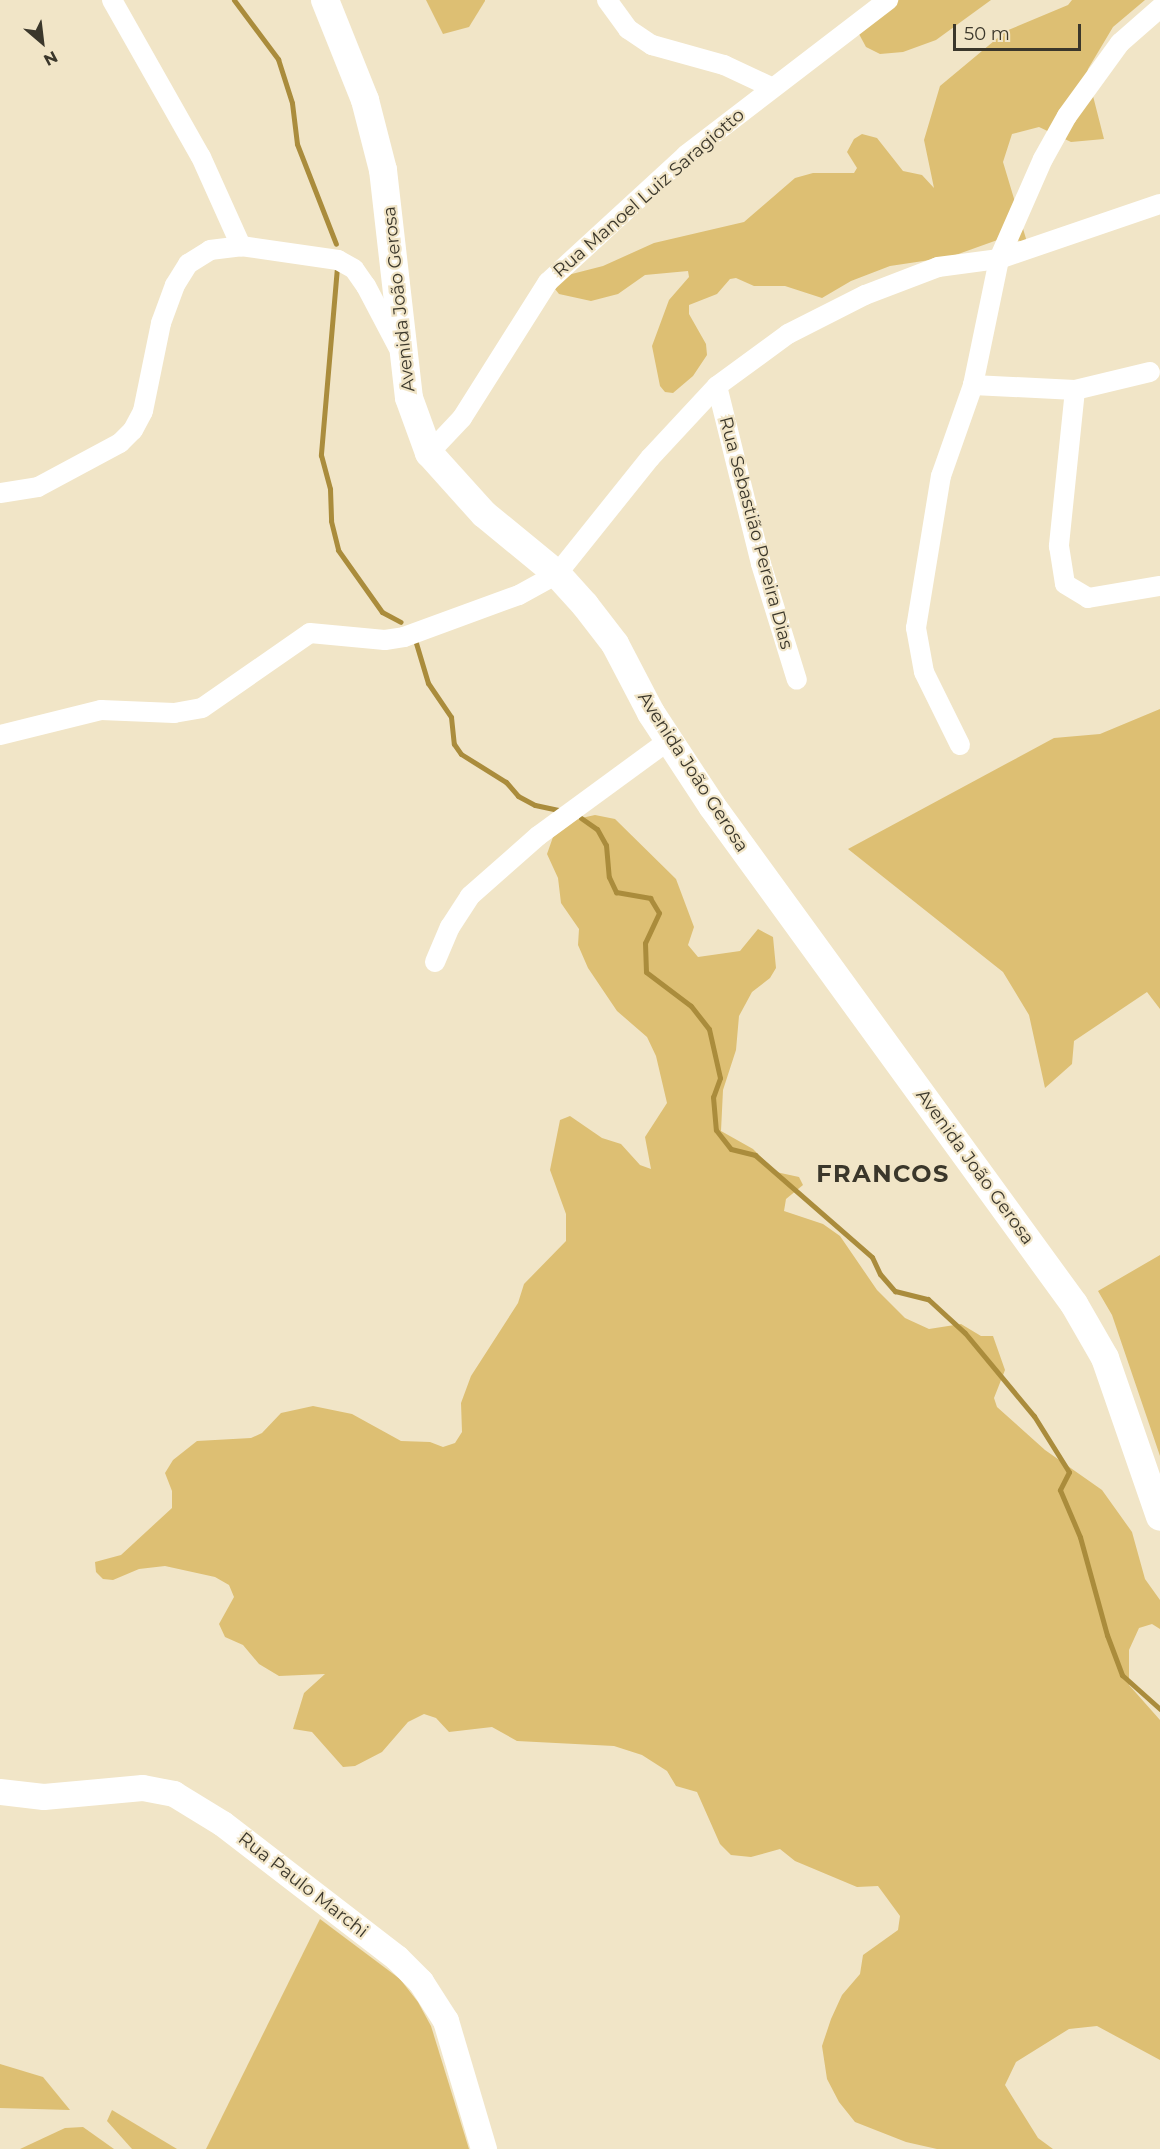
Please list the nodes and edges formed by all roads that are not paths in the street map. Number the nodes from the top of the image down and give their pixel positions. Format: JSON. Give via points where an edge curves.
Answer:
{"nodes":[{"id":1,"x":112,"y":0,"type":"edge"},
{"id":2,"x":607,"y":0,"type":"edge"},
{"id":3,"x":888,"y":0,"type":"edge"},
{"id":4,"x":328,"y":2,"type":"edge"},
{"id":5,"x":1160,"y":8,"type":"edge"},
{"id":6,"x":771,"y":87,"type":"junction"},
{"id":7,"x":1160,"y":204,"type":"edge"},
{"id":8,"x":241,"y":246,"type":"junction"},
{"id":9,"x":999,"y":259,"type":"junction"},
{"id":10,"x":405,"y":360,"type":"junction"},
{"id":11,"x":1150,"y":372,"type":"dead end"},
{"id":12,"x":717,"y":386,"type":"junction"},
{"id":13,"x":973,"y":386,"type":"junction"},
{"id":14,"x":1074,"y":390,"type":"junction"},
{"id":15,"x":429,"y":453,"type":"junction"},
{"id":16,"x":0,"y":493,"type":"edge"},
{"id":17,"x":557,"y":574,"type":"junction"},
{"id":18,"x":1160,"y":586,"type":"edge"},
{"id":19,"x":797,"y":680,"type":"dead end"},
{"id":20,"x":0,"y":735,"type":"edge"},
{"id":21,"x":669,"y":740,"type":"junction"},
{"id":22,"x":960,"y":745,"type":"dead end"},
{"id":23,"x":435,"y":962,"type":"dead end"},
{"id":24,"x":1160,"y":1518,"type":"edge"},
{"id":25,"x":0,"y":1792,"type":"edge"},
{"id":26,"x":484,"y":2149,"type":"edge"}],
"edges":[{"from":1,"to":8,"type":"street","via":[[201,157]]},
{"from":2,"to":6,"type":"street","via":[[628,29],[652,45],[724,64]]},
{"from":3,"to":6,"type":"street","name":"Rua Manoel Luiz Saragiotto"},
{"from":4,"to":10,"type":"main road","name":"Avenida João Gerosa","via":[[365,100],[383,170]]},
{"from":5,"to":9,"type":"street","via":[[1120,43],[1067,116],[1043,159]]},
{"from":6,"to":15,"type":"street","name":"Rua Manoel Luiz Saragiotto","via":[[686,155],[548,282],[462,418]]},
{"from":7,"to":9,"type":"street"},
{"from":8,"to":10,"type":"street","via":[[315,254],[338,260],[354,270]]},
{"from":8,"to":16,"type":"street","via":[[210,250],[188,264],[175,285],[161,323],[142,411],[120,443],[38,487]]},
{"from":9,"to":12,"type":"street","via":[[938,267],[865,295],[788,334]]},
{"from":9,"to":13,"type":"street"},
{"from":10,"to":15,"type":"main road","name":"Avenida João Gerosa","via":[[409,398]]},
{"from":11,"to":14,"type":"street"},
{"from":12,"to":17,"type":"street","via":[[651,458]]},
{"from":12,"to":19,"type":"street","name":"Rua Sebastião Pereira Dias","via":[[761,564]]},
{"from":13,"to":14,"type":"street"},
{"from":13,"to":22,"type":"street","via":[[941,476],[916,628],[924,672]]},
{"from":14,"to":18,"type":"street","via":[[1059,546],[1065,584],[1088,598]]},
{"from":15,"to":17,"type":"main road","name":"Avenida João Gerosa","via":[[484,514]]},
{"from":17,"to":20,"type":"street","via":[[519,595],[404,637],[385,640],[310,633],[202,708],[174,713],[101,710]]},
{"from":17,"to":21,"type":"main road","name":"Avenida João Gerosa","via":[[615,644]]},
{"from":21,"to":23,"type":"street","via":[[538,836],[470,896],[450,927]]},
{"from":21,"to":24,"type":"main road","name":"Avenida João Gerosa","via":[[712,806],[1093,1331]]},
{"from":25,"to":26,"type":"street","name":"Rua Paulo Marchi","via":[[44,1797],[143,1788],[174,1794],[223,1824],[397,1958],[421,1982],[446,2021]]}]}
